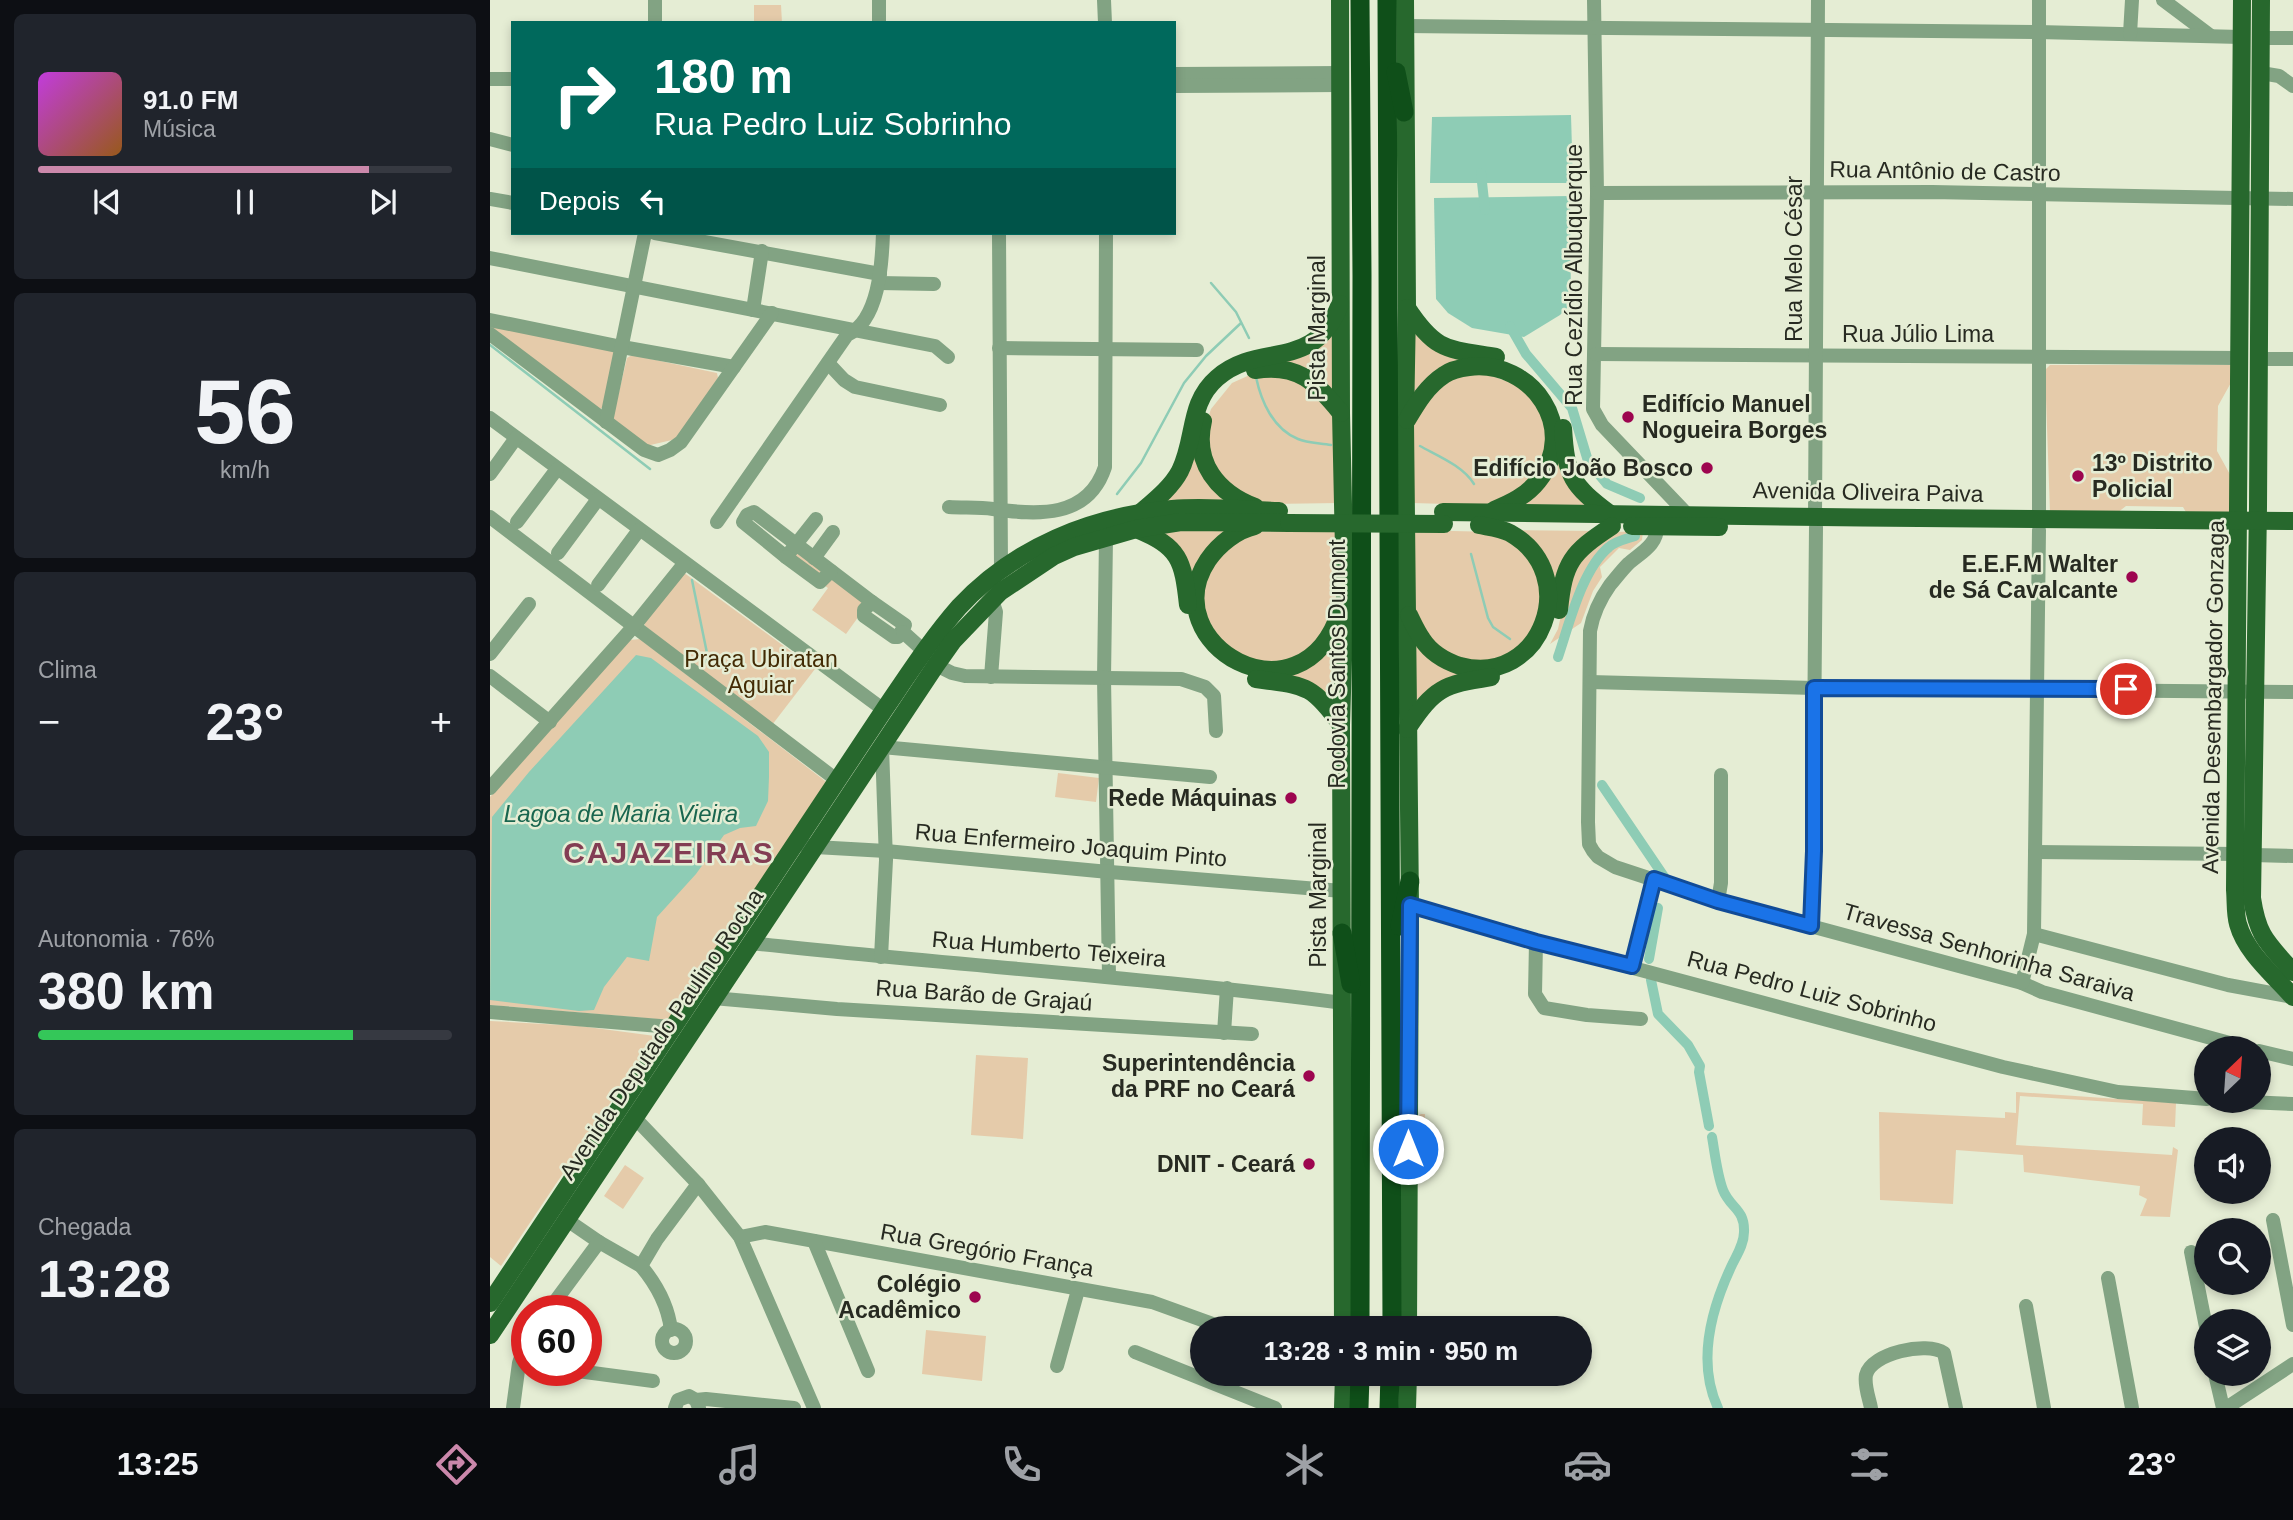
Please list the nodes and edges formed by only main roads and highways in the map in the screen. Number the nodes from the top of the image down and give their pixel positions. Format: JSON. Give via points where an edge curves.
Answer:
{"nodes":[{"id":1,"x":1340,"y":0,"type":"edge"},
{"id":2,"x":1360,"y":0,"type":"edge"},
{"id":3,"x":1387,"y":0,"type":"edge"},
{"id":4,"x":1405,"y":0,"type":"edge"},
{"id":5,"x":2242,"y":0,"type":"edge"},
{"id":6,"x":2262,"y":0,"type":"edge"},
{"id":7,"x":1396,"y":26,"type":"junction"},
{"id":8,"x":1404,"y":112,"type":"joint"},
{"id":9,"x":1343,"y":298,"type":"junction"},
{"id":10,"x":1407,"y":308,"type":"junction"},
{"id":11,"x":2249,"y":358,"type":"junction"},
{"id":12,"x":1342,"y":413,"type":"junction"},
{"id":13,"x":1405,"y":423,"type":"junction"},
{"id":14,"x":1266,"y":517,"type":"junction"},
{"id":15,"x":1444,"y":518,"type":"joint"},
{"id":16,"x":1483,"y":519,"type":"junction"},
{"id":17,"x":1611,"y":520,"type":"junction"},
{"id":18,"x":1138,"y":521,"type":"junction"},
{"id":19,"x":2293,"y":521,"type":"edge"},
{"id":20,"x":1815,"y":522,"type":"junction"},
{"id":21,"x":2239,"y":526,"type":"junction"},
{"id":22,"x":2258,"y":527,"type":"junction"},
{"id":23,"x":2293,"y":533,"type":"edge"},
{"id":24,"x":1345,"y":596,"type":"junction"},
{"id":25,"x":1407,"y":611,"type":"junction"},
{"id":26,"x":930,"y":658,"type":"junction"},
{"id":27,"x":2246,"y":692,"type":"junction"},
{"id":28,"x":1341,"y":725,"type":"junction"},
{"id":29,"x":1407,"y":729,"type":"junction"},
{"id":30,"x":2245,"y":855,"type":"junction"},
{"id":31,"x":1410,"y":881,"type":"junction"},
{"id":32,"x":1342,"y":933,"type":"junction"},
{"id":33,"x":1392,"y":950,"type":"junction"},
{"id":34,"x":2293,"y":972,"type":"edge"},
{"id":35,"x":2293,"y":997,"type":"edge"},
{"id":36,"x":1360,"y":1030,"type":"junction"},
{"id":37,"x":621,"y":1104,"type":"junction"},
{"id":38,"x":634,"y":1117,"type":"junction"},
{"id":39,"x":1360,"y":1266,"type":"junction"},
{"id":40,"x":490,"y":1303,"type":"edge"},
{"id":41,"x":1346,"y":1316,"type":"edge"},
{"id":42,"x":1348,"y":1316,"type":"edge"},
{"id":43,"x":1360,"y":1316,"type":"edge"},
{"id":44,"x":1392,"y":1316,"type":"edge"},
{"id":45,"x":1408,"y":1316,"type":"edge"},
{"id":46,"x":490,"y":1335,"type":"edge"},
{"id":47,"x":1344,"y":1386,"type":"edge"},
{"id":48,"x":1360,"y":1386,"type":"edge"},
{"id":49,"x":1390,"y":1386,"type":"edge"},
{"id":50,"x":1408,"y":1386,"type":"edge"},
{"id":51,"x":1343,"y":1408,"type":"edge"},
{"id":52,"x":1359,"y":1408,"type":"edge"},
{"id":53,"x":1389,"y":1408,"type":"edge"},
{"id":54,"x":1407,"y":1408,"type":"edge"}],
"edges":[{"from":1,"to":9,"type":"main road","name":"Pista Marginal"},
{"from":2,"to":36,"type":"highway","name":"Rodovia Santos Dumont"},
{"from":3,"to":7,"type":"highway"},
{"from":4,"to":7,"type":"main road"},
{"from":5,"to":11,"type":"main road","name":"Avenida Desembargador Gonzaga","via":[[2240,198]]},
{"from":6,"to":11,"type":"main road","name":"Avenida Desembargador Gonzaga","via":[[2260,199]]},
{"from":7,"to":8,"type":"highway"},
{"from":7,"to":33,"type":"highway"},
{"from":8,"to":10,"type":"main road"},
{"from":9,"to":12,"type":"main road","name":"Pista Marginal"},
{"from":9,"to":18,"type":"main road","via":[[1331,325],[1311,343],[1291,353],[1236,365],[1213,382],[1196,407],[1180,470]]},
{"from":10,"to":13,"type":"main road"},
{"from":10,"to":17,"type":"main road","via":[[1436,343],[1462,353],[1507,359],[1538,378],[1559,409],[1565,460],[1573,480]]},
{"from":11,"to":21,"type":"main road","name":"Avenida Desembargador Gonzaga"},
{"from":11,"to":22,"type":"main road","name":"Avenida Desembargador Gonzaga"},
{"from":12,"to":14,"type":"main road","via":[[1312,381],[1275,367],[1240,374],[1212,398],[1200,443],[1206,465],[1225,492]]},
{"from":12,"to":24,"type":"main road","name":"Pista Marginal"},
{"from":13,"to":16,"type":"main road","via":[[1433,383],[1448,372],[1478,366],[1515,374],[1544,401],[1553,435],[1550,459],[1525,494]]},
{"from":13,"to":25,"type":"main road"},
{"from":14,"to":15,"type":"main road","name":"Avenida Deputado Paulino Rocha"},
{"from":14,"to":18,"type":"main road","name":"Avenida Deputado Paulino Rocha","via":[[1173,509]]},
{"from":14,"to":24,"type":"main road","via":[[1223,543],[1202,569],[1198,608],[1204,629],[1217,648],[1238,663],[1261,670],[1299,664],[1316,653],[1334,629]]},
{"from":15,"to":16,"type":"main road","name":"Avenida Oliveira Paiva"},
{"from":16,"to":17,"type":"main road","name":"Avenida Oliveira Paiva"},
{"from":16,"to":25,"type":"main road","via":[[1519,540],[1537,559],[1547,580],[1547,616],[1529,647],[1497,666],[1463,666],[1429,648]]},
{"from":17,"to":20,"type":"main road","name":"Avenida Oliveira Paiva","via":[[1657,526]]},
{"from":17,"to":20,"type":"main road","name":"Avenida Oliveira Paiva","via":[[1687,514]]},
{"from":17,"to":29,"type":"main road","via":[[1571,560],[1563,575],[1555,624],[1540,651],[1507,673],[1442,689]]},
{"from":18,"to":26,"type":"main road","name":"Avenida Deputado Paulino Rocha","via":[[1054,556],[1021,576]]},
{"from":18,"to":26,"type":"main road","name":"Avenida Deputado Paulino Rocha","via":[[1094,523],[1062,534],[1001,569],[962,605]]},
{"from":18,"to":28,"type":"main road","via":[[1168,544],[1180,561],[1193,628],[1212,657],[1241,676],[1306,687],[1324,701]]},
{"from":19,"to":22,"type":"main road","name":"Avenida Oliveira Paiva"},
{"from":20,"to":21,"type":"main road","name":"Avenida Oliveira Paiva"},
{"from":21,"to":22,"type":"main road","name":"Avenida Oliveira Paiva"},
{"from":21,"to":27,"type":"main road","name":"Avenida Desembargador Gonzaga"},
{"from":22,"to":23,"type":"main road","name":"Avenida Oliveira Paiva"},
{"from":22,"to":27,"type":"main road","name":"Avenida Desembargador Gonzaga"},
{"from":24,"to":28,"type":"main road","name":"Pista Marginal"},
{"from":25,"to":29,"type":"main road"},
{"from":26,"to":37,"type":"main road","name":"Avenida Deputado Paulino Rocha","via":[[884,710]]},
{"from":26,"to":38,"type":"main road","name":"Avenida Deputado Paulino Rocha","via":[[882,747]]},
{"from":27,"to":30,"type":"main road","name":"Avenida Desembargador Gonzaga"},
{"from":28,"to":32,"type":"main road","name":"Pista Marginal"},
{"from":29,"to":31,"type":"main road"},
{"from":30,"to":34,"type":"main road","name":"Avenida Desembargador Gonzaga","via":[[2256,922],[2264,940]]},
{"from":30,"to":35,"type":"main road","name":"Avenida Desembargador Gonzaga","via":[[2235,890],[2238,925]]},
{"from":31,"to":33,"type":"highway"},
{"from":31,"to":45,"type":"main road"},
{"from":32,"to":36,"type":"highway"},
{"from":32,"to":41,"type":"main road","name":"Pista Marginal"},
{"from":33,"to":44,"type":"highway"},
{"from":36,"to":39,"type":"highway","name":"Rodovia Santos Dumont"},
{"from":37,"to":38,"type":"main road"},
{"from":37,"to":40,"type":"main road","name":"Avenida Deputado Paulino Rocha"},
{"from":38,"to":46,"type":"main road","name":"Avenida Deputado Paulino Rocha"},
{"from":39,"to":42,"type":"highway"},
{"from":39,"to":43,"type":"highway","name":"Rodovia Santos Dumont"},
{"from":47,"to":51,"type":"main road"},
{"from":48,"to":52,"type":"highway"},
{"from":49,"to":53,"type":"highway"},
{"from":50,"to":54,"type":"main road"}]}
